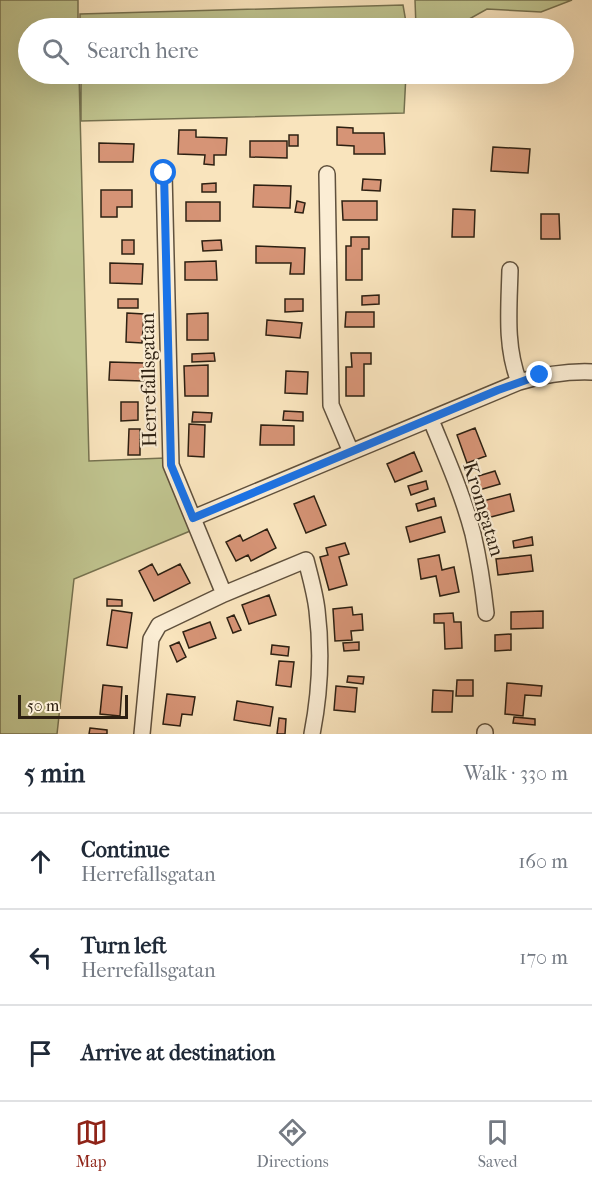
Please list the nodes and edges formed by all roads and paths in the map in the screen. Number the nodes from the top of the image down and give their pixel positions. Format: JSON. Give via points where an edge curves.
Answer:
{"nodes":[{"id":1,"x":164,"y":173,"type":"dead end"},
{"id":2,"x":327,"y":174,"type":"dead end"},
{"id":3,"x":510,"y":270,"type":"dead end"},
{"id":4,"x":592,"y":372,"type":"edge"},
{"id":5,"x":519,"y":382,"type":"junction"},
{"id":6,"x":431,"y":420,"type":"junction"},
{"id":7,"x":351,"y":452,"type":"junction"},
{"id":8,"x":193,"y":518,"type":"junction"},
{"id":9,"x":224,"y":594,"type":"junction"},
{"id":10,"x":486,"y":613,"type":"dead end"},
{"id":11,"x":142,"y":734,"type":"edge"},
{"id":12,"x":312,"y":734,"type":"edge"}],
"edges":[{"from":1,"to":8,"type":"street","name":"Herrefallsgatan","via":[[171,465]]},
{"from":2,"to":7,"type":"street","via":[[331,405]]},
{"from":3,"to":5,"type":"street","via":[[508,343]]},
{"from":4,"to":5,"type":"street","via":[[561,372]]},
{"from":5,"to":6,"type":"street"},
{"from":6,"to":7,"type":"street"},
{"from":6,"to":10,"type":"street","name":"Kromgatan","via":[[472,533]]},
{"from":7,"to":8,"type":"street"},
{"from":8,"to":9,"type":"street","name":"Herrefallsgatan"},
{"from":9,"to":11,"type":"street","via":[[159,625],[152,639]]},
{"from":9,"to":12,"type":"street","via":[[306,560],[319,639],[317,708]]}]}
